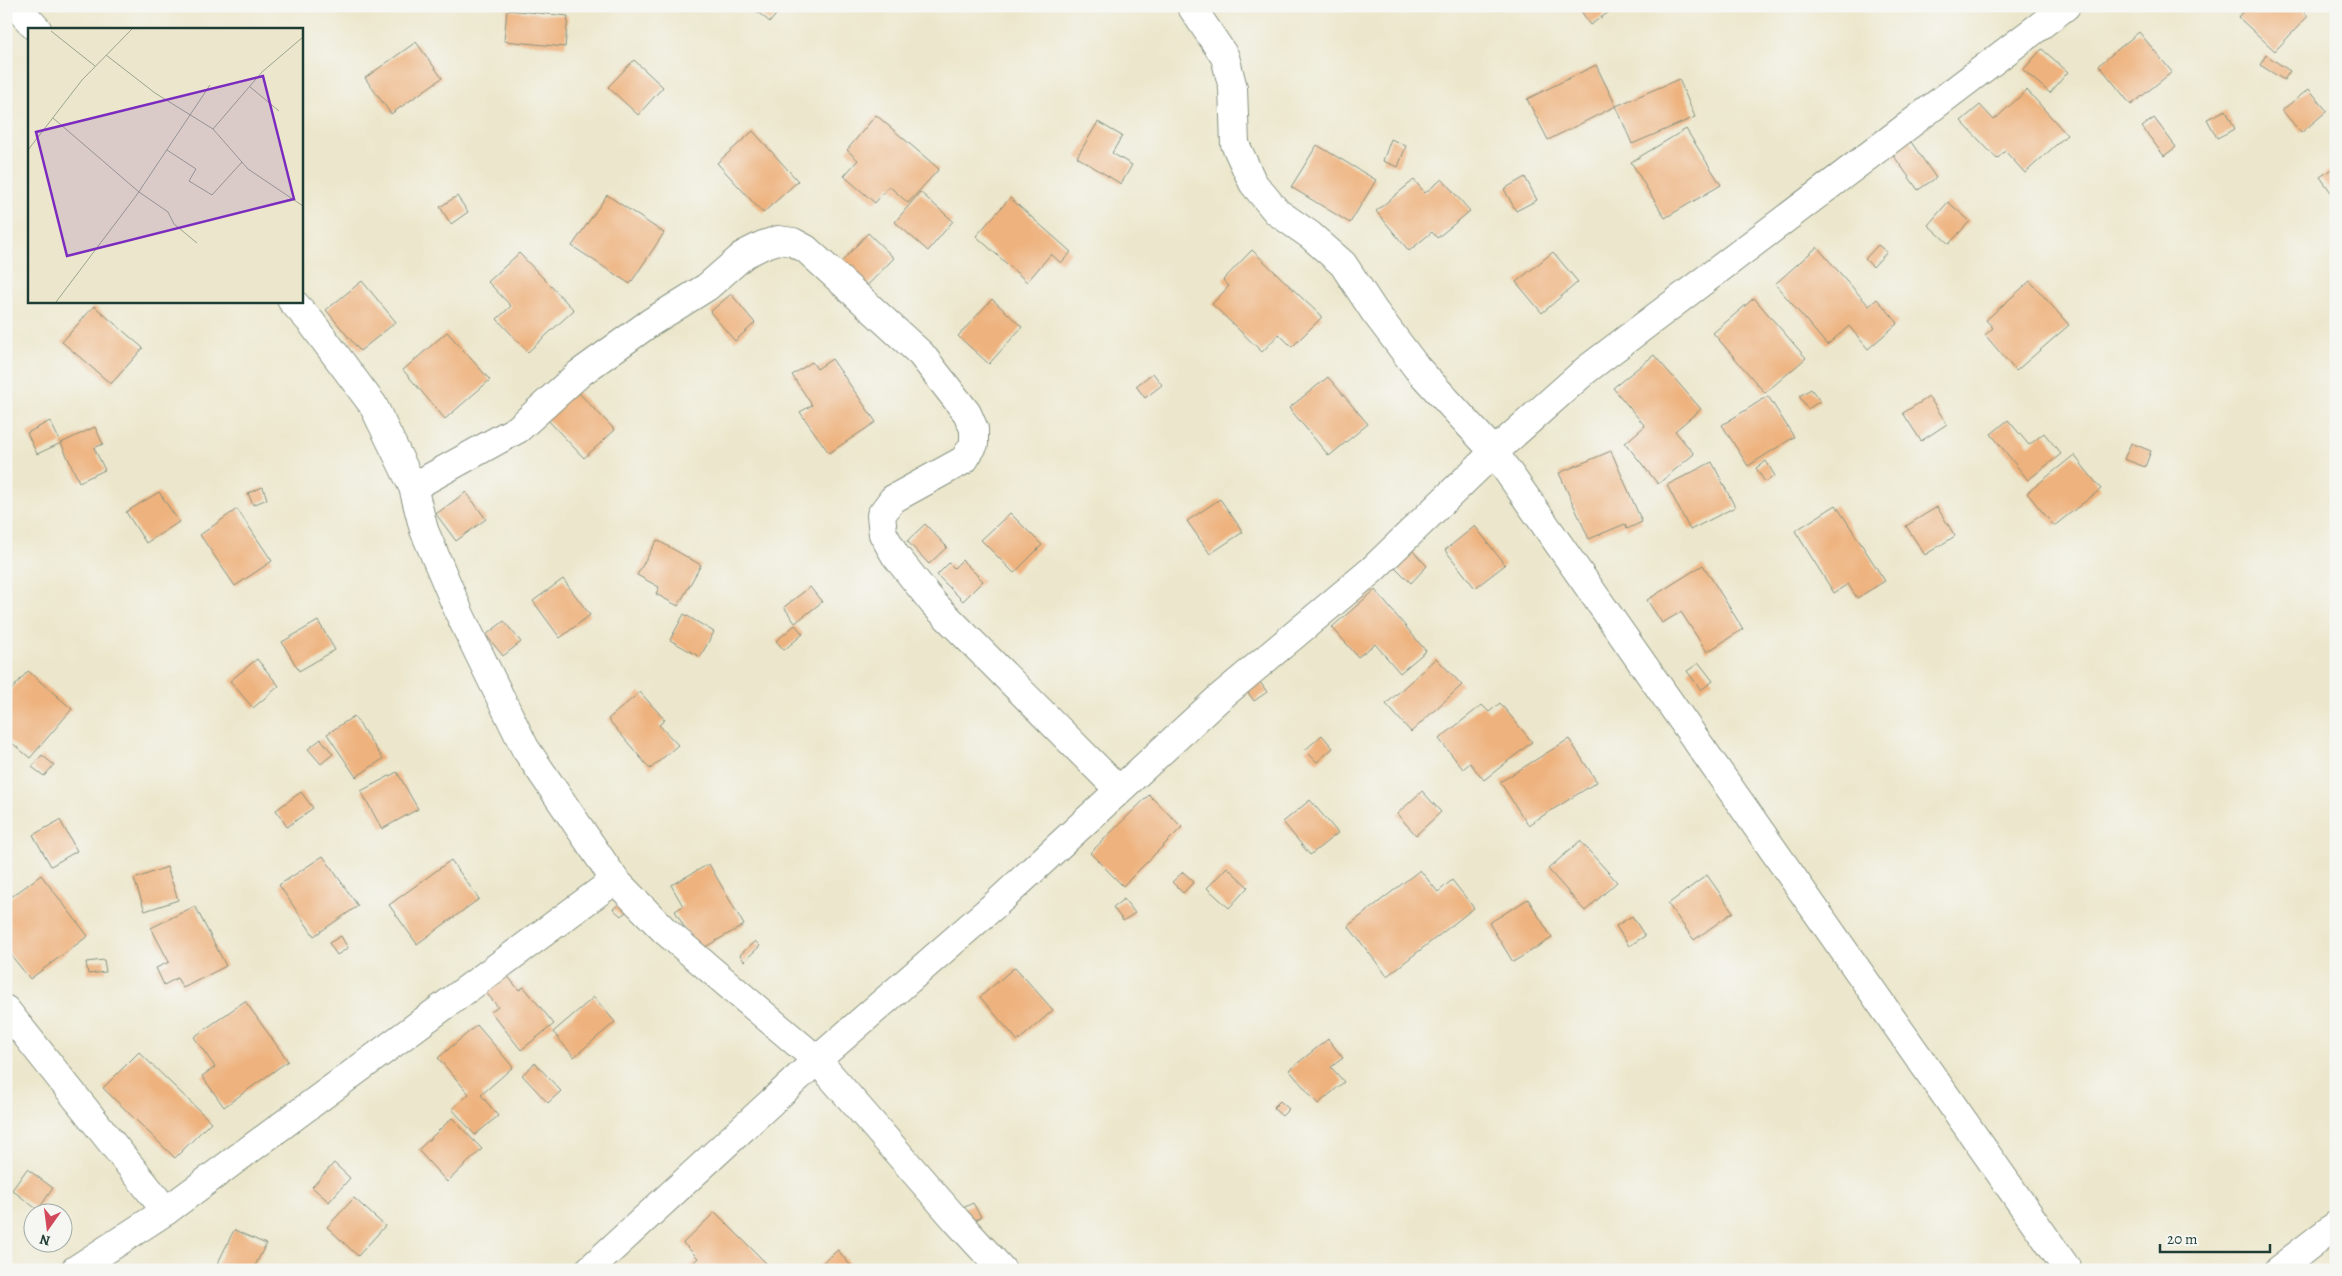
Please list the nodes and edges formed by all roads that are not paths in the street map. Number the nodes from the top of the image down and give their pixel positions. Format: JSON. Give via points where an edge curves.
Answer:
{"nodes":[{"id":1,"x":16,"y":6,"type":"edge"},
{"id":2,"x":1190,"y":6,"type":"edge"},
{"id":3,"x":2066,"y":6,"type":"edge"},
{"id":4,"x":36,"y":28,"type":"edge"},
{"id":5,"x":293,"y":302,"type":"edge"},
{"id":6,"x":1494,"y":452,"type":"junction"},
{"id":7,"x":413,"y":487,"type":"junction"},
{"id":8,"x":1118,"y":789,"type":"junction"},
{"id":9,"x":615,"y":880,"type":"junction"},
{"id":10,"x":6,"y":1010,"type":"edge"},
{"id":11,"x":818,"y":1060,"type":"junction"},
{"id":12,"x":166,"y":1211,"type":"junction"},
{"id":13,"x":2336,"y":1225,"type":"edge"},
{"id":14,"x":75,"y":1270,"type":"edge"},
{"id":15,"x":589,"y":1270,"type":"edge"},
{"id":16,"x":1002,"y":1270,"type":"edge"},
{"id":17,"x":2068,"y":1270,"type":"edge"},
{"id":18,"x":2278,"y":1270,"type":"edge"}],
"edges":[{"from":1,"to":4,"type":"street"},
{"from":2,"to":6,"type":"street","via":[[1225,57],[1233,88],[1235,144],[1253,184],[1277,212],[1343,264],[1417,368]]},
{"from":3,"to":6,"type":"street","via":[[1586,370]]},
{"from":5,"to":7,"type":"street","via":[[373,405]]},
{"from":6,"to":8,"type":"street","via":[[1372,570],[1218,699]]},
{"from":6,"to":17,"type":"street"},
{"from":7,"to":8,"type":"street","via":[[518,429],[580,373],[707,287],[745,254],[778,240],[793,242],[806,249],[921,354],[967,413],[974,429],[974,444],[964,460],[892,499],[881,515],[882,534],[934,604]]},
{"from":7,"to":9,"type":"street","via":[[424,530],[460,617],[525,748]]},
{"from":8,"to":11,"type":"street","via":[[998,903]]},
{"from":9,"to":11,"type":"street","via":[[664,930]]},
{"from":9,"to":12,"type":"street"},
{"from":10,"to":12,"type":"street"},
{"from":11,"to":15,"type":"street"},
{"from":11,"to":16,"type":"street"},
{"from":12,"to":14,"type":"street"},
{"from":13,"to":18,"type":"street"}]}
